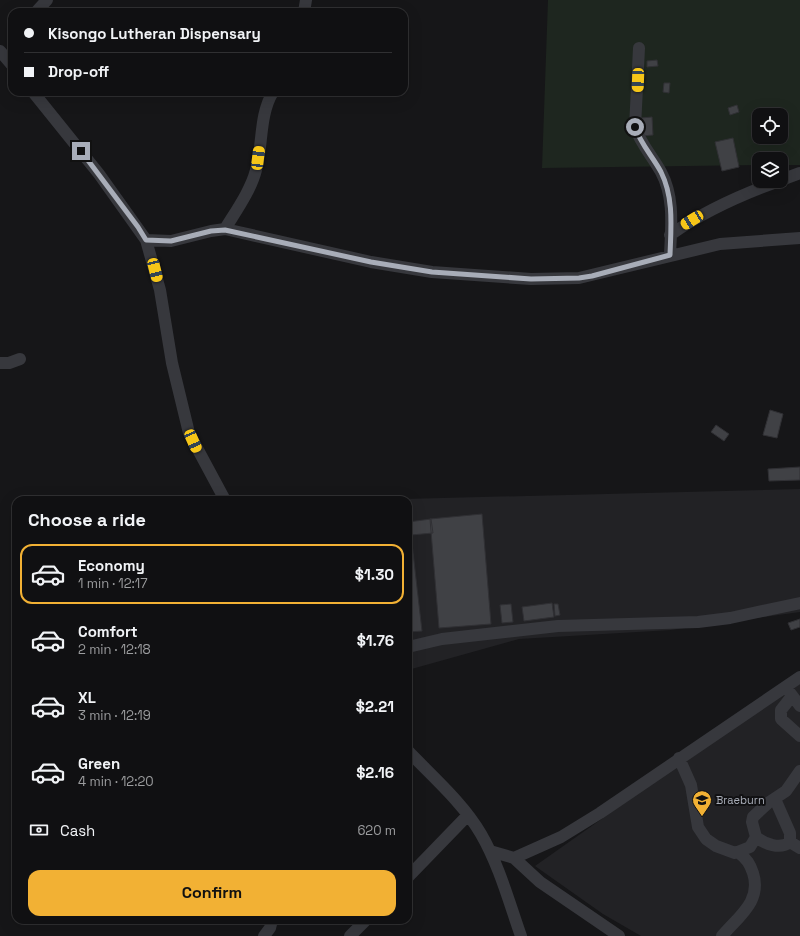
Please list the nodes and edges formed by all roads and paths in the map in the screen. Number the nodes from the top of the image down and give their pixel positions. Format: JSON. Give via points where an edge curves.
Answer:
{"nodes":[{"id":1,"x":47,"y":0,"type":"edge"},
{"id":2,"x":40,"y":8,"type":"edge"},
{"id":3,"x":640,"y":48,"type":"dead end"},
{"id":4,"x":0,"y":51,"type":"edge"},
{"id":5,"x":8,"y":60,"type":"edge"},
{"id":6,"x":36,"y":96,"type":"edge"},
{"id":7,"x":271,"y":96,"type":"edge"},
{"id":8,"x":800,"y":173,"type":"edge"},
{"id":9,"x":788,"y":178,"type":"edge"},
{"id":10,"x":761,"y":188,"type":"edge"},
{"id":11,"x":225,"y":230,"type":"junction"},
{"id":12,"x":670,"y":235,"type":"junction"},
{"id":13,"x":800,"y":238,"type":"edge"},
{"id":14,"x":146,"y":240,"type":"junction"},
{"id":15,"x":670,"y":255,"type":"junction"},
{"id":16,"x":20,"y":359,"type":"dead end"},
{"id":17,"x":0,"y":363,"type":"edge"},
{"id":18,"x":223,"y":496,"type":"edge"},
{"id":19,"x":800,"y":604,"type":"edge"},
{"id":20,"x":412,"y":646,"type":"edge"},
{"id":21,"x":800,"y":677,"type":"edge"},
{"id":22,"x":793,"y":696,"type":"edge"},
{"id":23,"x":800,"y":736,"type":"edge"},
{"id":24,"x":412,"y":755,"type":"edge"},
{"id":25,"x":679,"y":758,"type":"junction"},
{"id":26,"x":800,"y":771,"type":"edge"},
{"id":27,"x":775,"y":799,"type":"junction"},
{"id":28,"x":468,"y":816,"type":"junction"},
{"id":29,"x":753,"y":842,"type":"junction"},
{"id":30,"x":795,"y":845,"type":"edge"},
{"id":31,"x":490,"y":851,"type":"junction"},
{"id":32,"x":739,"y":853,"type":"junction"},
{"id":33,"x":514,"y":858,"type":"junction"},
{"id":34,"x":750,"y":865,"type":"junction"},
{"id":35,"x":412,"y":874,"type":"edge"},
{"id":36,"x":271,"y":924,"type":"edge"},
{"id":37,"x":362,"y":924,"type":"edge"},
{"id":38,"x":264,"y":936,"type":"edge"},
{"id":39,"x":350,"y":936,"type":"edge"},
{"id":40,"x":521,"y":936,"type":"edge"},
{"id":41,"x":619,"y":936,"type":"edge"},
{"id":42,"x":722,"y":936,"type":"edge"}],
"edges":[{"from":1,"to":2,"type":"street"},
{"from":3,"to":12,"type":"street","via":[[635,127],[665,180],[669,196]]},
{"from":4,"to":5,"type":"street"},
{"from":6,"to":14,"type":"street","via":[[99,174]]},
{"from":7,"to":11,"type":"street","via":[[261,136],[257,169]]},
{"from":8,"to":9,"type":"street"},
{"from":10,"to":12,"type":"street","via":[[702,214]]},
{"from":11,"to":14,"type":"street","via":[[171,241]]},
{"from":11,"to":15,"type":"street","via":[[371,262],[432,272],[531,279],[592,276]]},
{"from":12,"to":15,"type":"street"},
{"from":13,"to":15,"type":"street","via":[[720,244]]},
{"from":14,"to":18,"type":"street","via":[[160,290],[172,363],[189,433]]},
{"from":16,"to":17,"type":"street"},
{"from":19,"to":20,"type":"street","via":[[698,622],[558,626],[435,640]]},
{"from":21,"to":22,"type":"street"},
{"from":22,"to":23,"type":"street","via":[[781,710],[781,719]]},
{"from":22,"to":25,"type":"street"},
{"from":24,"to":28,"type":"street"},
{"from":25,"to":32,"type":"street","via":[[691,785],[698,827],[706,839],[716,846],[727,852]]},
{"from":25,"to":33,"type":"street","via":[[561,837]]},
{"from":26,"to":27,"type":"street","via":[[786,791]]},
{"from":27,"to":29,"type":"street","via":[[753,817]]},
{"from":27,"to":30,"type":"street"},
{"from":28,"to":31,"type":"street"},
{"from":28,"to":35,"type":"street"},
{"from":29,"to":30,"type":"street"},
{"from":29,"to":32,"type":"street"},
{"from":29,"to":34,"type":"street"},
{"from":31,"to":33,"type":"street"},
{"from":31,"to":40,"type":"street"},
{"from":32,"to":34,"type":"street"},
{"from":33,"to":41,"type":"street","via":[[540,882]]},
{"from":34,"to":42,"type":"street","via":[[756,887],[754,896]]},
{"from":36,"to":38,"type":"street"},
{"from":37,"to":39,"type":"street"}]}
